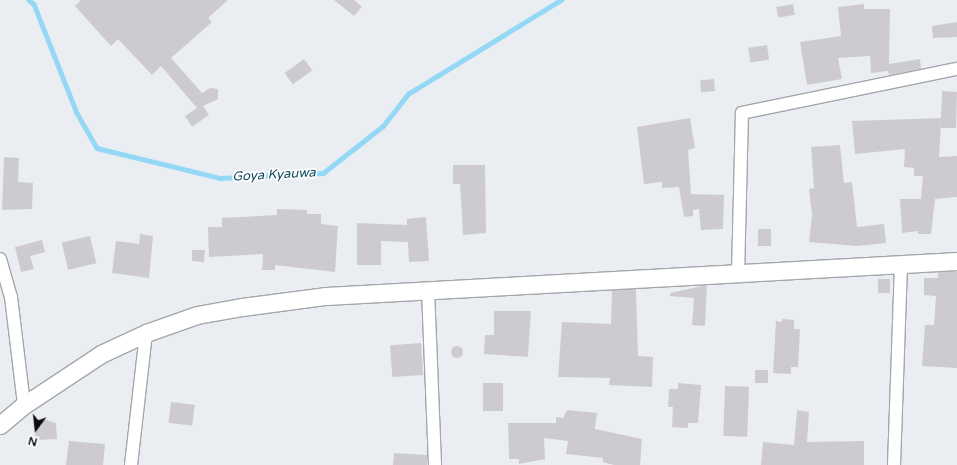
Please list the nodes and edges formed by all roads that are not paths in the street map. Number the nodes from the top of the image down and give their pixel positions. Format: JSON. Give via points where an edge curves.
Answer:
{"nodes":[{"id":1,"x":957,"y":69,"type":"edge"},
{"id":2,"x":0,"y":259,"type":"edge"},
{"id":3,"x":957,"y":261,"type":"edge"},
{"id":4,"x":901,"y":263,"type":"junction"},
{"id":5,"x":738,"y":275,"type":"junction"},
{"id":6,"x":428,"y":290,"type":"junction"},
{"id":7,"x":146,"y":333,"type":"junction"},
{"id":8,"x":24,"y":405,"type":"junction"},
{"id":9,"x":0,"y":425,"type":"edge"},
{"id":10,"x":131,"y":465,"type":"edge"},
{"id":11,"x":435,"y":465,"type":"edge"},
{"id":12,"x":894,"y":465,"type":"edge"}],
"edges":[{"from":1,"to":5,"type":"street","via":[[742,113]]},
{"from":2,"to":8,"type":"street","via":[[11,297]]},
{"from":3,"to":4,"type":"street"},
{"from":4,"to":5,"type":"street"},
{"from":4,"to":12,"type":"street"},
{"from":5,"to":6,"type":"street"},
{"from":6,"to":7,"type":"street","via":[[326,296],[242,307],[197,315]]},
{"from":6,"to":11,"type":"street"},
{"from":7,"to":8,"type":"street","via":[[100,354]]},
{"from":7,"to":10,"type":"street"},
{"from":8,"to":9,"type":"street"}]}
